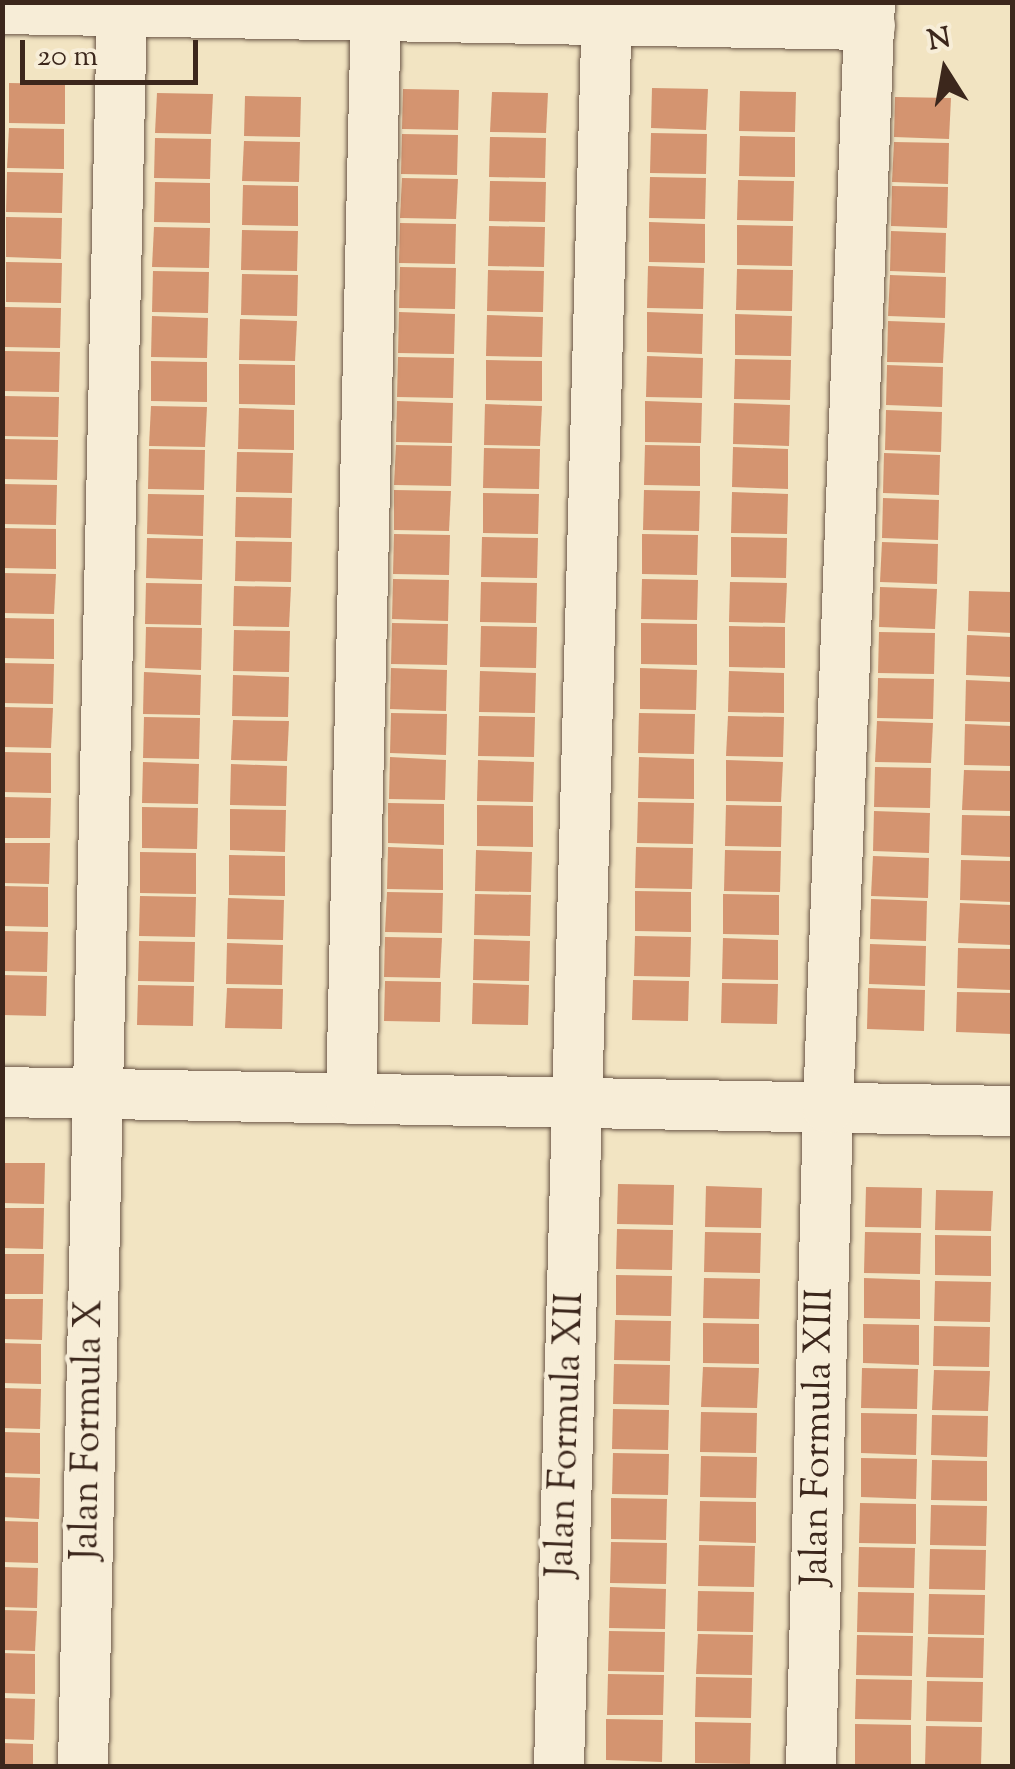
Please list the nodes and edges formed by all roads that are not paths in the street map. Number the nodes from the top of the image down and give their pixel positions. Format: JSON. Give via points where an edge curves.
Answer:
{"nodes":[{"id":1,"x":122,"y":7,"type":"edge"},
{"id":2,"x":376,"y":8,"type":"edge"},
{"id":3,"x":2,"y":9,"type":"edge"},
{"id":4,"x":606,"y":10,"type":"edge"},
{"id":5,"x":870,"y":14,"type":"edge"},
{"id":6,"x":2,"y":1092,"type":"edge"},
{"id":7,"x":98,"y":1094,"type":"junction"},
{"id":8,"x":351,"y":1099,"type":"junction"},
{"id":9,"x":576,"y":1103,"type":"junction"},
{"id":10,"x":828,"y":1108,"type":"junction"},
{"id":11,"x":1012,"y":1112,"type":"edge"},
{"id":12,"x":83,"y":1766,"type":"edge"},
{"id":13,"x":559,"y":1766,"type":"edge"},
{"id":14,"x":811,"y":1766,"type":"edge"}],
"edges":[{"from":1,"to":2,"type":"street"},
{"from":1,"to":3,"type":"street"},
{"from":1,"to":7,"type":"street","name":"Jalan Formula X"},
{"from":2,"to":4,"type":"street"},
{"from":2,"to":8,"type":"street"},
{"from":4,"to":5,"type":"street"},
{"from":4,"to":9,"type":"street","name":"Jalan Formula XII"},
{"from":5,"to":10,"type":"street","name":"Jalan Formula XIII"},
{"from":6,"to":7,"type":"street"},
{"from":7,"to":8,"type":"street"},
{"from":7,"to":12,"type":"street","name":"Jalan Formula X"},
{"from":8,"to":9,"type":"street"},
{"from":9,"to":10,"type":"street"},
{"from":9,"to":13,"type":"street","name":"Jalan Formula XII"},
{"from":10,"to":11,"type":"street"},
{"from":10,"to":14,"type":"street","name":"Jalan Formula XIII"}]}
